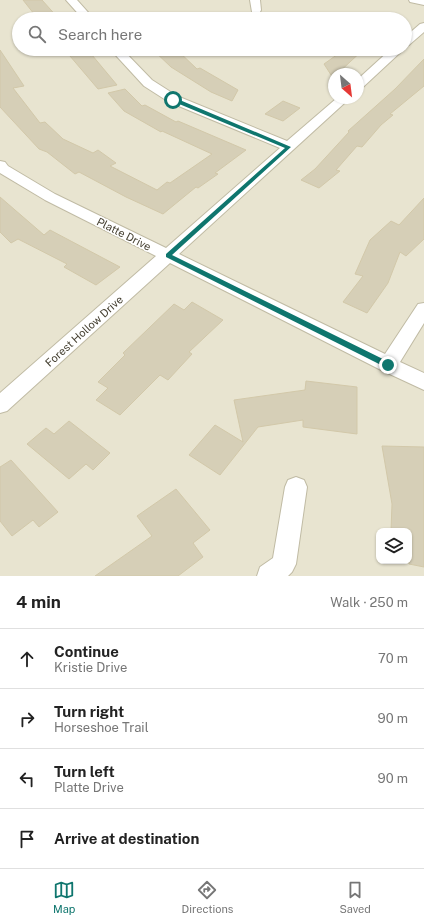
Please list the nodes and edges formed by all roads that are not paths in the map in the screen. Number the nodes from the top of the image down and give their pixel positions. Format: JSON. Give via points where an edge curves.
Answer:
{"nodes":[{"id":1,"x":71,"y":0,"type":"edge"},
{"id":2,"x":414,"y":0,"type":"edge"},
{"id":3,"x":424,"y":2,"type":"edge"},
{"id":4,"x":82,"y":12,"type":"edge"},
{"id":5,"x":424,"y":26,"type":"edge"},
{"id":6,"x":412,"y":37,"type":"edge"},
{"id":7,"x":123,"y":56,"type":"edge"},
{"id":8,"x":390,"y":56,"type":"edge"},
{"id":9,"x":364,"y":80,"type":"edge"},
{"id":10,"x":337,"y":104,"type":"edge"},
{"id":11,"x":289,"y":147,"type":"junction"},
{"id":12,"x":0,"y":165,"type":"edge"},
{"id":13,"x":168,"y":256,"type":"junction"},
{"id":14,"x":424,"y":309,"type":"edge"},
{"id":15,"x":388,"y":365,"type":"junction"},
{"id":16,"x":424,"y":382,"type":"edge"},
{"id":17,"x":0,"y":405,"type":"edge"},
{"id":18,"x":296,"y":487,"type":"dead end"},
{"id":19,"x":269,"y":576,"type":"edge"}],
"edges":[{"from":1,"to":4,"type":"street"},
{"from":2,"to":3,"type":"street"},
{"from":5,"to":6,"type":"street"},
{"from":7,"to":11,"type":"street","via":[[148,83],[173,100]]},
{"from":8,"to":9,"type":"street"},
{"from":10,"to":11,"type":"street","name":"Forest Hollow Drive"},
{"from":11,"to":13,"type":"street","name":"Forest Hollow Drive"},
{"from":12,"to":13,"type":"street","name":"Platte Drive","via":[[50,197]]},
{"from":13,"to":15,"type":"street","name":"Platte Drive"},
{"from":13,"to":17,"type":"street","name":"Forest Hollow Drive"},
{"from":14,"to":15,"type":"street"},
{"from":15,"to":16,"type":"street","name":"Platte Drive"},
{"from":18,"to":19,"type":"street","via":[[284,564]]}]}
